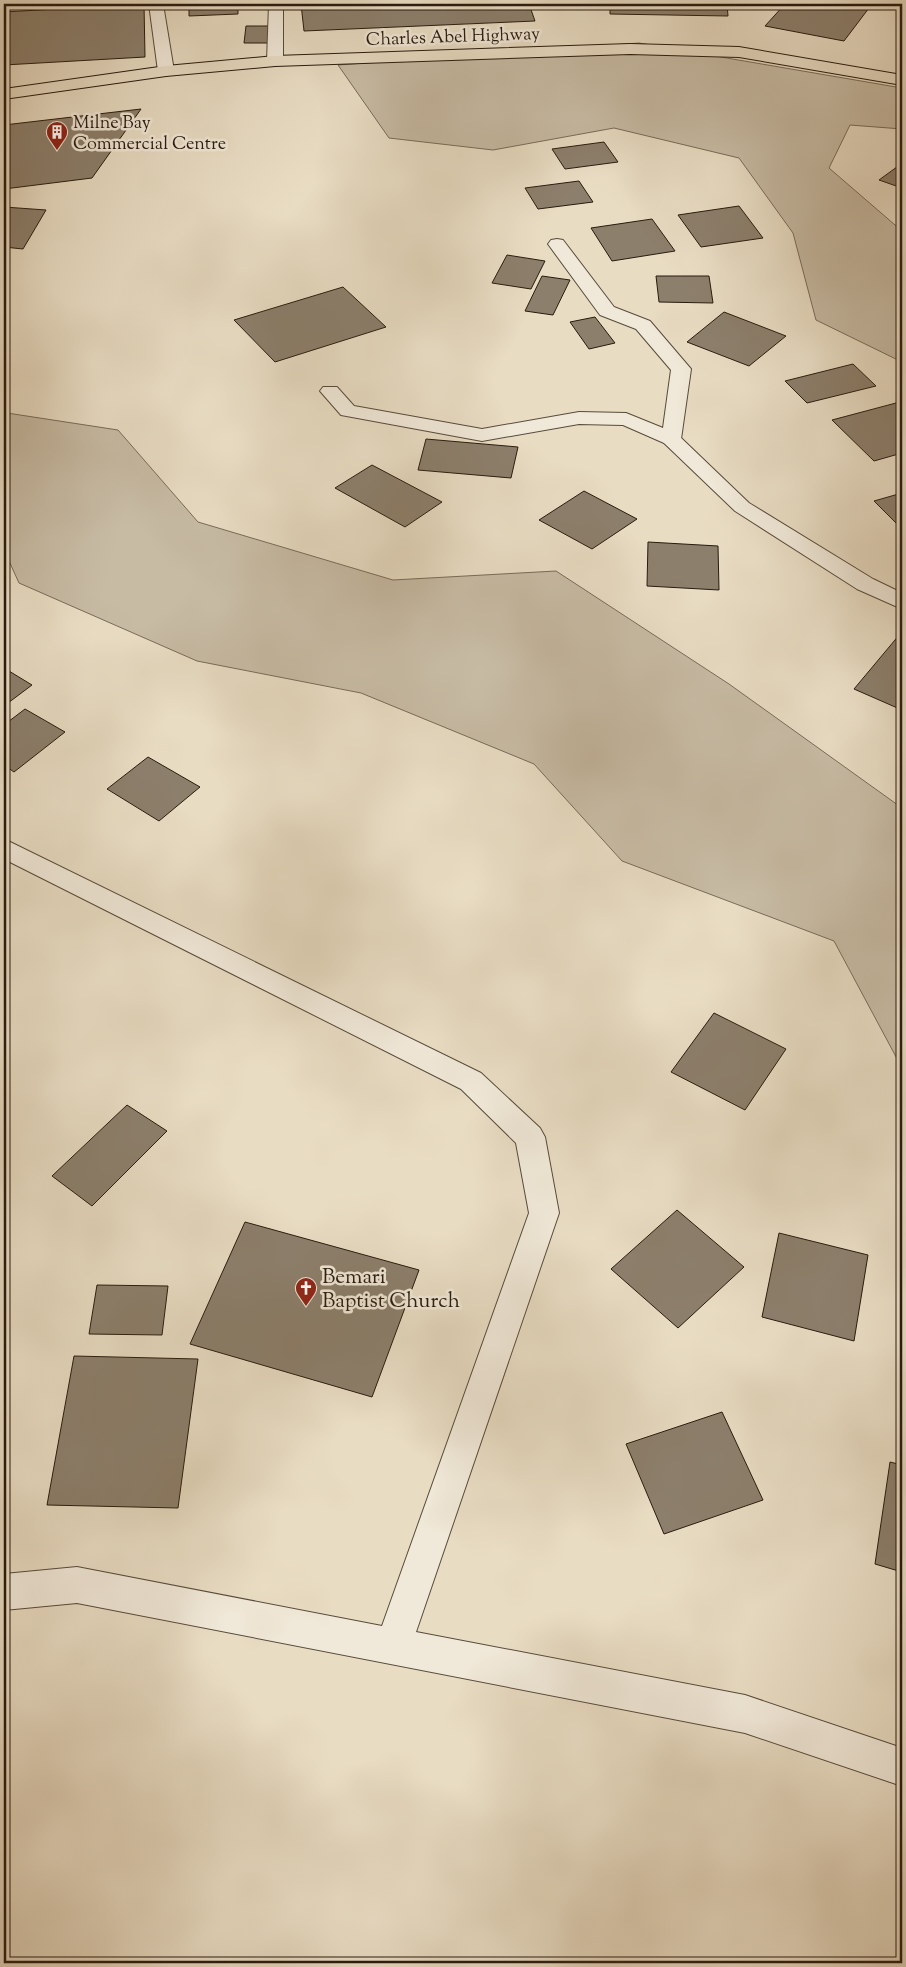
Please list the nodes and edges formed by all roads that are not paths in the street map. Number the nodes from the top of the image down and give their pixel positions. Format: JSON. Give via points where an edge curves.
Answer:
{"nodes":[{"id":1,"x":156,"y":4,"type":"edge"},
{"id":2,"x":276,"y":4,"type":"edge"},
{"id":3,"x":275,"y":61,"type":"junction"},
{"id":4,"x":166,"y":71,"type":"junction"},
{"id":5,"x":902,"y":80,"type":"edge"},
{"id":6,"x":4,"y":94,"type":"edge"},
{"id":7,"x":556,"y":244,"type":"dead end"},
{"id":8,"x":330,"y":391,"type":"dead end"},
{"id":9,"x":671,"y":439,"type":"junction"},
{"id":10,"x":902,"y":602,"type":"edge"},
{"id":11,"x":4,"y":848,"type":"edge"},
{"id":12,"x":4,"y":1592,"type":"edge"},
{"id":13,"x":393,"y":1646,"type":"junction"},
{"id":14,"x":902,"y":1767,"type":"edge"}],
"edges":[{"from":1,"to":4,"type":"street"},
{"from":2,"to":3,"type":"street"},
{"from":3,"to":4,"type":"main road","name":"Charles Abel Highway"},
{"from":3,"to":5,"type":"main road","name":"Charles Abel Highway","via":[[630,49],[739,52]]},
{"from":4,"to":6,"type":"main road","name":"Charles Abel Highway"},
{"from":7,"to":9,"type":"street","via":[[607,311],[643,325],[681,369]]},
{"from":8,"to":9,"type":"street","via":[[348,411],[482,435],[579,418],[626,419]]},
{"from":9,"to":10,"type":"street","via":[[742,507],[865,584]]},
{"from":11,"to":13,"type":"street","via":[[471,1081],[530,1137],[544,1213]]},
{"from":12,"to":13,"type":"street","via":[[77,1585]]},
{"from":13,"to":14,"type":"street","via":[[745,1714]]}]}
